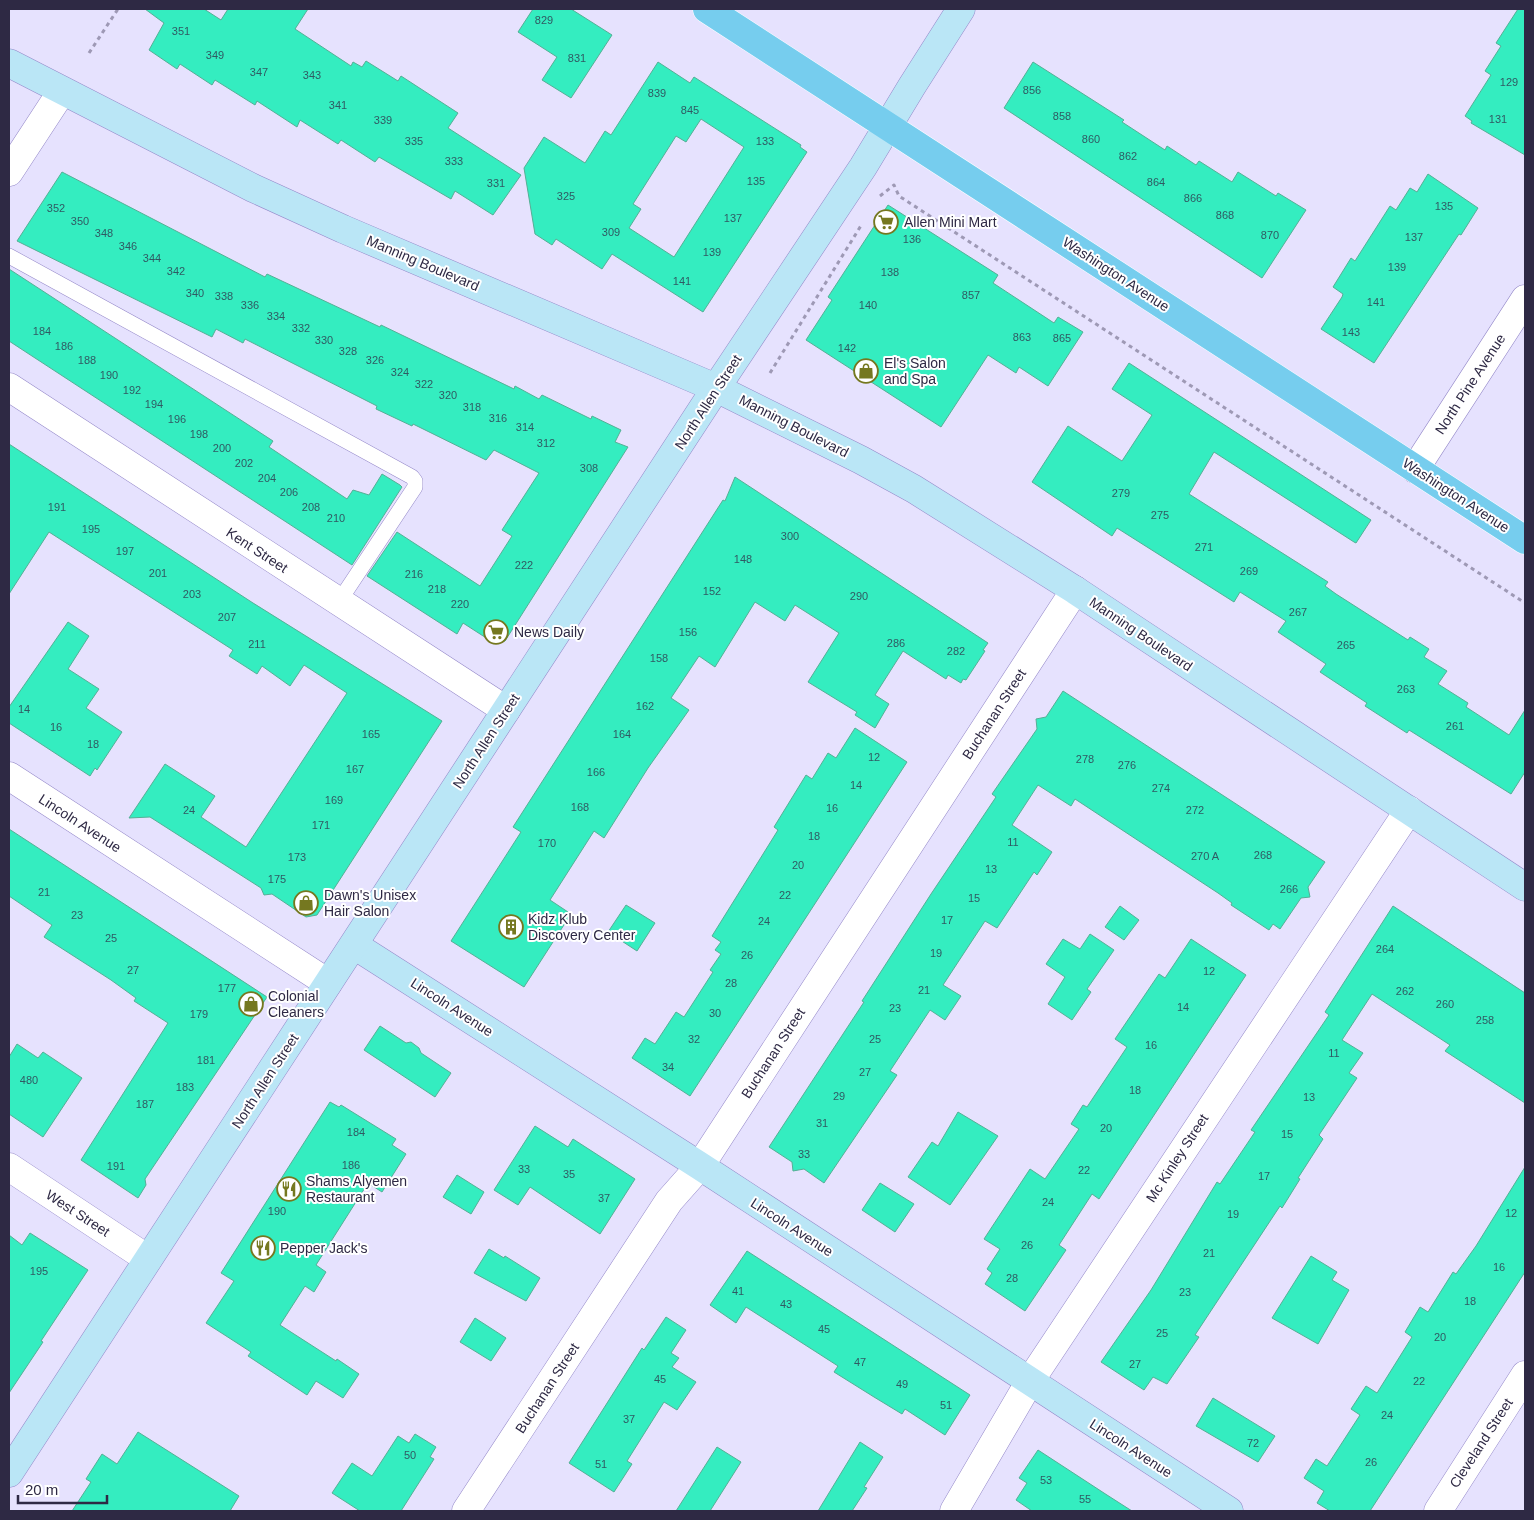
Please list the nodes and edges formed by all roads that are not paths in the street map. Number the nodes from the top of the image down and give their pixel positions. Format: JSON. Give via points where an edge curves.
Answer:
{"nodes":[{"id":1,"x":707,"y":9,"type":"edge"},
{"id":2,"x":961,"y":9,"type":"edge"},
{"id":3,"x":9,"y":63,"type":"edge"},
{"id":4,"x":62,"y":91,"type":"junction"},
{"id":5,"x":888,"y":124,"type":"junction"},
{"id":6,"x":9,"y":172,"type":"edge"},
{"id":7,"x":9,"y":256,"type":"edge"},
{"id":8,"x":1525,"y":298,"type":"edge"},
{"id":9,"x":9,"y":387,"type":"edge"},
{"id":10,"x":716,"y":388,"type":"junction"},
{"id":11,"x":1415,"y":469,"type":"junction"},
{"id":12,"x":1525,"y":540,"type":"edge"},
{"id":13,"x":1074,"y":590,"type":"junction"},
{"id":14,"x":338,"y":603,"type":"junction"},
{"id":15,"x":506,"y":710,"type":"junction"},
{"id":16,"x":9,"y":776,"type":"edge"},
{"id":17,"x":1409,"y":810,"type":"junction"},
{"id":18,"x":1525,"y":887,"type":"edge"},
{"id":19,"x":354,"y":945,"type":"junction"},
{"id":20,"x":328,"y":983,"type":"junction"},
{"id":21,"x":700,"y":1166,"type":"junction"},
{"id":22,"x":9,"y":1167,"type":"edge"},
{"id":23,"x":148,"y":1259,"type":"junction"},
{"id":24,"x":1525,"y":1375,"type":"edge"},
{"id":25,"x":1030,"y":1382,"type":"junction"},
{"id":26,"x":9,"y":1473,"type":"edge"},
{"id":27,"x":466,"y":1511,"type":"edge"},
{"id":28,"x":954,"y":1511,"type":"edge"},
{"id":29,"x":1229,"y":1511,"type":"edge"},
{"id":30,"x":1438,"y":1511,"type":"edge"}],
"edges":[{"from":1,"to":5,"type":"main road","name":"Washington Avenue"},
{"from":2,"to":5,"type":"street","name":"North Allen Street"},
{"from":3,"to":4,"type":"street","name":"Manning Boulevard"},
{"from":4,"to":6,"type":"street"},
{"from":4,"to":10,"type":"street","name":"Manning Boulevard","via":[[310,214]]},
{"from":5,"to":10,"type":"street","name":"North Allen Street","via":[[863,167]]},
{"from":5,"to":11,"type":"main road","name":"Washington Avenue"},
{"from":7,"to":14,"type":"lane","via":[[412,477],[415,487]]},
{"from":8,"to":11,"type":"street","name":"North Pine Avenue"},
{"from":9,"to":14,"type":"street","name":"Kent Street"},
{"from":10,"to":13,"type":"street","name":"Manning Boulevard","via":[[914,489]]},
{"from":10,"to":15,"type":"street","name":"North Allen Street"},
{"from":11,"to":12,"type":"main road","name":"Washington Avenue"},
{"from":13,"to":17,"type":"street","name":"Manning Boulevard"},
{"from":13,"to":21,"type":"street","name":"Buchanan Street"},
{"from":14,"to":15,"type":"street","name":"Kent Street"},
{"from":15,"to":19,"type":"street","name":"North Allen Street"},
{"from":16,"to":20,"type":"street","name":"Lincoln Avenue"},
{"from":17,"to":18,"type":"street","name":"Manning Boulevard"},
{"from":17,"to":25,"type":"street","name":"Mc Kinley Street"},
{"from":19,"to":20,"type":"street","name":"North Allen Street"},
{"from":19,"to":21,"type":"street","name":"Lincoln Avenue"},
{"from":20,"to":23,"type":"street","name":"North Allen Street"},
{"from":21,"to":25,"type":"street","name":"Lincoln Avenue"},
{"from":21,"to":27,"type":"street","name":"Buchanan Street","via":[[669,1201]]},
{"from":22,"to":23,"type":"street","name":"West Street"},
{"from":23,"to":26,"type":"street","name":"North Allen Street"},
{"from":24,"to":30,"type":"street","name":"Cleveland Street"},
{"from":25,"to":28,"type":"street","name":"Mc Kinley Street"},
{"from":25,"to":29,"type":"street","name":"Lincoln Avenue"}]}
